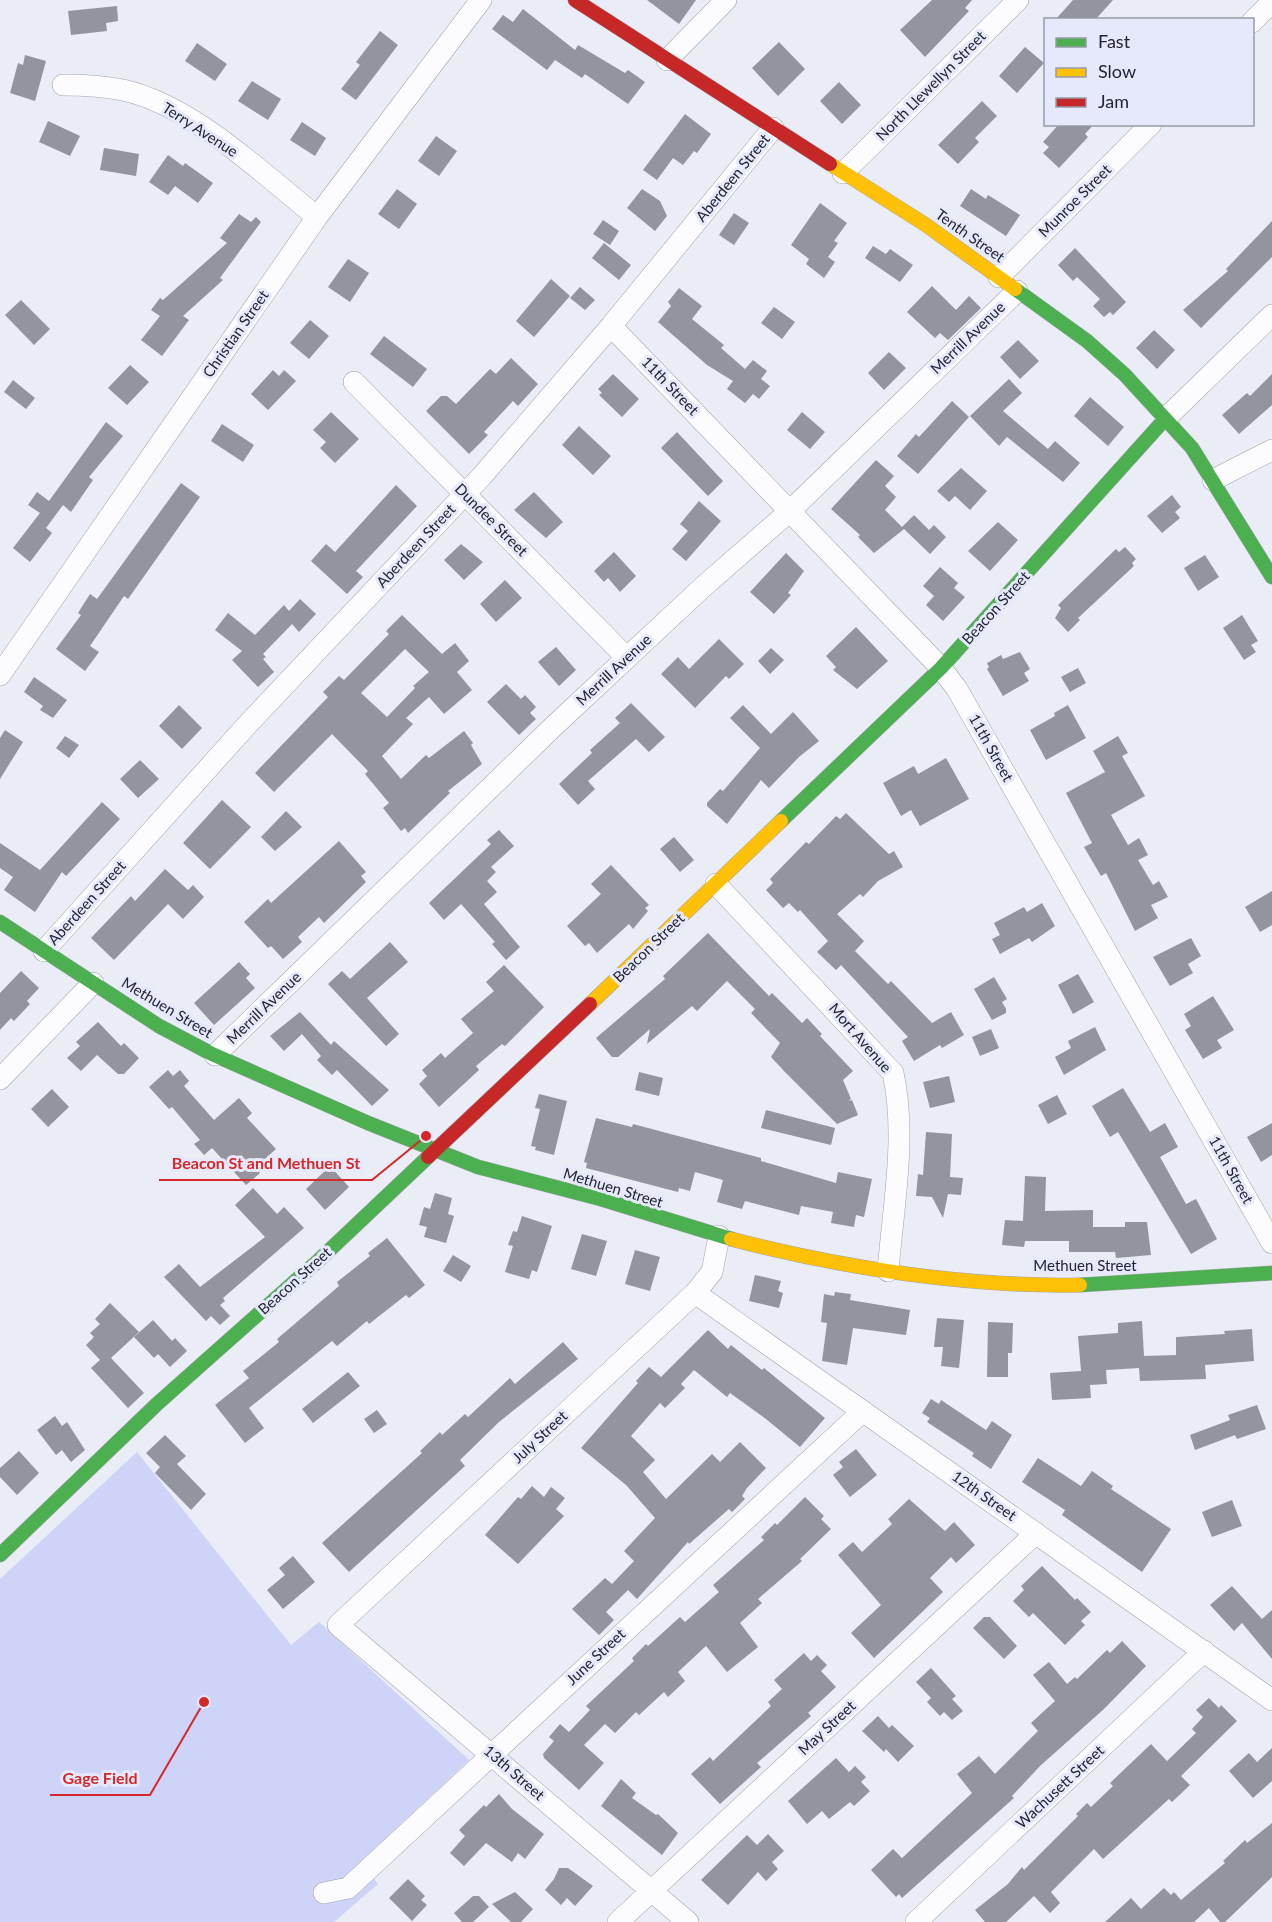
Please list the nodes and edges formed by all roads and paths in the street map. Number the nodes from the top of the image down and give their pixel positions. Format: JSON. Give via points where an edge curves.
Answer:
{"nodes":[{"id":1,"x":481,"y":0,"type":"edge"},
{"id":2,"x":575,"y":0,"type":"edge"},
{"id":3,"x":726,"y":0,"type":"edge"},
{"id":4,"x":1018,"y":0,"type":"edge"},
{"id":5,"x":1272,"y":3,"type":"edge"},
{"id":6,"x":1254,"y":20,"type":"edge"},
{"id":7,"x":667,"y":60,"type":"junction"},
{"id":8,"x":63,"y":85,"type":"dead end"},
{"id":9,"x":1149,"y":126,"type":"edge"},
{"id":10,"x":773,"y":128,"type":"junction"},
{"id":11,"x":843,"y":172,"type":"junction"},
{"id":12,"x":317,"y":217,"type":"junction"},
{"id":13,"x":999,"y":277,"type":"junction"},
{"id":14,"x":1017,"y":291,"type":"junction"},
{"id":15,"x":1272,"y":315,"type":"edge"},
{"id":16,"x":611,"y":326,"type":"junction"},
{"id":17,"x":354,"y":382,"type":"dead end"},
{"id":18,"x":1165,"y":418,"type":"junction"},
{"id":19,"x":1272,"y":450,"type":"edge"},
{"id":20,"x":1213,"y":480,"type":"junction"},
{"id":21,"x":465,"y":494,"type":"junction"},
{"id":22,"x":791,"y":510,"type":"junction"},
{"id":23,"x":1272,"y":578,"type":"edge"},
{"id":24,"x":627,"y":658,"type":"junction"},
{"id":25,"x":941,"y":669,"type":"junction"},
{"id":26,"x":0,"y":675,"type":"edge"},
{"id":27,"x":716,"y":884,"type":"junction"},
{"id":28,"x":0,"y":922,"type":"edge"},
{"id":29,"x":44,"y":951,"type":"junction"},
{"id":30,"x":93,"y":983,"type":"junction"},
{"id":31,"x":215,"y":1056,"type":"junction"},
{"id":32,"x":0,"y":1079,"type":"edge"},
{"id":33,"x":434,"y":1150,"type":"junction"},
{"id":34,"x":719,"y":1236,"type":"junction"},
{"id":35,"x":1272,"y":1243,"type":"edge"},
{"id":36,"x":888,"y":1271,"type":"junction"},
{"id":37,"x":1272,"y":1274,"type":"edge"},
{"id":38,"x":695,"y":1293,"type":"junction"},
{"id":39,"x":863,"y":1411,"type":"junction"},
{"id":40,"x":1036,"y":1533,"type":"junction"},
{"id":41,"x":0,"y":1555,"type":"edge"},
{"id":42,"x":338,"y":1624,"type":"joint"},
{"id":43,"x":1203,"y":1651,"type":"junction"},
{"id":44,"x":1272,"y":1700,"type":"edge"},
{"id":45,"x":491,"y":1754,"type":"junction"},
{"id":46,"x":652,"y":1891,"type":"junction"},
{"id":47,"x":324,"y":1893,"type":"dead end"},
{"id":48,"x":618,"y":1922,"type":"edge"},
{"id":49,"x":688,"y":1922,"type":"edge"},
{"id":50,"x":916,"y":1922,"type":"edge"}],
"edges":[{"from":1,"to":12,"type":"street","name":"Christian Street"},
{"from":2,"to":7,"type":"street","name":"Tenth Street"},
{"from":3,"to":7,"type":"street"},
{"from":4,"to":11,"type":"street","name":"North Llewellyn Street"},
{"from":5,"to":6,"type":"street"},
{"from":7,"to":10,"type":"street","name":"Tenth Street"},
{"from":8,"to":12,"type":"street","name":"Terry Avenue","via":[[124,90],[171,110],[236,152]]},
{"from":9,"to":13,"type":"street","name":"Munroe Street"},
{"from":10,"to":11,"type":"street","name":"Tenth Street"},
{"from":10,"to":16,"type":"street","name":"Aberdeen Street"},
{"from":11,"to":13,"type":"street","name":"Tenth Street"},
{"from":12,"to":26,"type":"street","name":"Christian Street"},
{"from":13,"to":14,"type":"street","name":"Tenth Street"},
{"from":14,"to":18,"type":"street","name":"Tenth Street","via":[[1087,341]]},
{"from":14,"to":22,"type":"street","name":"Merrill Avenue"},
{"from":15,"to":18,"type":"street","name":"Beacon Street"},
{"from":16,"to":21,"type":"street","name":"Aberdeen Street"},
{"from":16,"to":22,"type":"street","name":"11th Street"},
{"from":17,"to":21,"type":"street","name":"Dundee Street"},
{"from":18,"to":20,"type":"street","name":"Tenth Street"},
{"from":18,"to":25,"type":"street","name":"Beacon Street"},
{"from":19,"to":20,"type":"street"},
{"from":20,"to":23,"type":"street","name":"Tenth Street"},
{"from":21,"to":24,"type":"street","name":"Dundee Street"},
{"from":21,"to":29,"type":"street","name":"Aberdeen Street","via":[[239,733]]},
{"from":22,"to":24,"type":"street","name":"Merrill Avenue"},
{"from":22,"to":25,"type":"street","name":"11th Street"},
{"from":24,"to":31,"type":"street","name":"Merrill Avenue"},
{"from":25,"to":27,"type":"street","name":"Beacon Street"},
{"from":25,"to":35,"type":"street","name":"11th Street","via":[[972,712]]},
{"from":27,"to":33,"type":"street","name":"Beacon Street"},
{"from":27,"to":36,"type":"street","name":"Mort Avenue","via":[[893,1073],[898,1107],[897,1148]]},
{"from":28,"to":29,"type":"street","name":"Methuen Street"},
{"from":29,"to":30,"type":"street","name":"Methuen Street"},
{"from":30,"to":31,"type":"street","name":"Methuen Street","via":[[159,1026]]},
{"from":30,"to":32,"type":"street"},
{"from":31,"to":33,"type":"street","name":"Methuen Street"},
{"from":33,"to":34,"type":"street","name":"Methuen Street","via":[[478,1167]]},
{"from":33,"to":41,"type":"street","name":"Beacon Street","via":[[319,1260],[157,1404]]},
{"from":34,"to":36,"type":"street","name":"Methuen Street"},
{"from":34,"to":38,"type":"street","name":"July Street","via":[[712,1272]]},
{"from":36,"to":37,"type":"street","name":"Methuen Street","via":[[1073,1285]]},
{"from":38,"to":39,"type":"street","name":"12th Street"},
{"from":38,"to":42,"type":"street","name":"July Street"},
{"from":39,"to":40,"type":"street","name":"12th Street"},
{"from":39,"to":45,"type":"street","name":"June Street"},
{"from":40,"to":43,"type":"street","name":"12th Street"},
{"from":40,"to":46,"type":"street","name":"May Street"},
{"from":42,"to":45,"type":"street","name":"13th Street"},
{"from":43,"to":44,"type":"street","name":"12th Street"},
{"from":43,"to":50,"type":"street","name":"Wachusett Street"},
{"from":45,"to":46,"type":"street","name":"13th Street"},
{"from":45,"to":47,"type":"street","name":"June Street","via":[[348,1888]]},
{"from":46,"to":48,"type":"street","name":"May Street"},
{"from":46,"to":49,"type":"street","name":"13th Street"}]}
